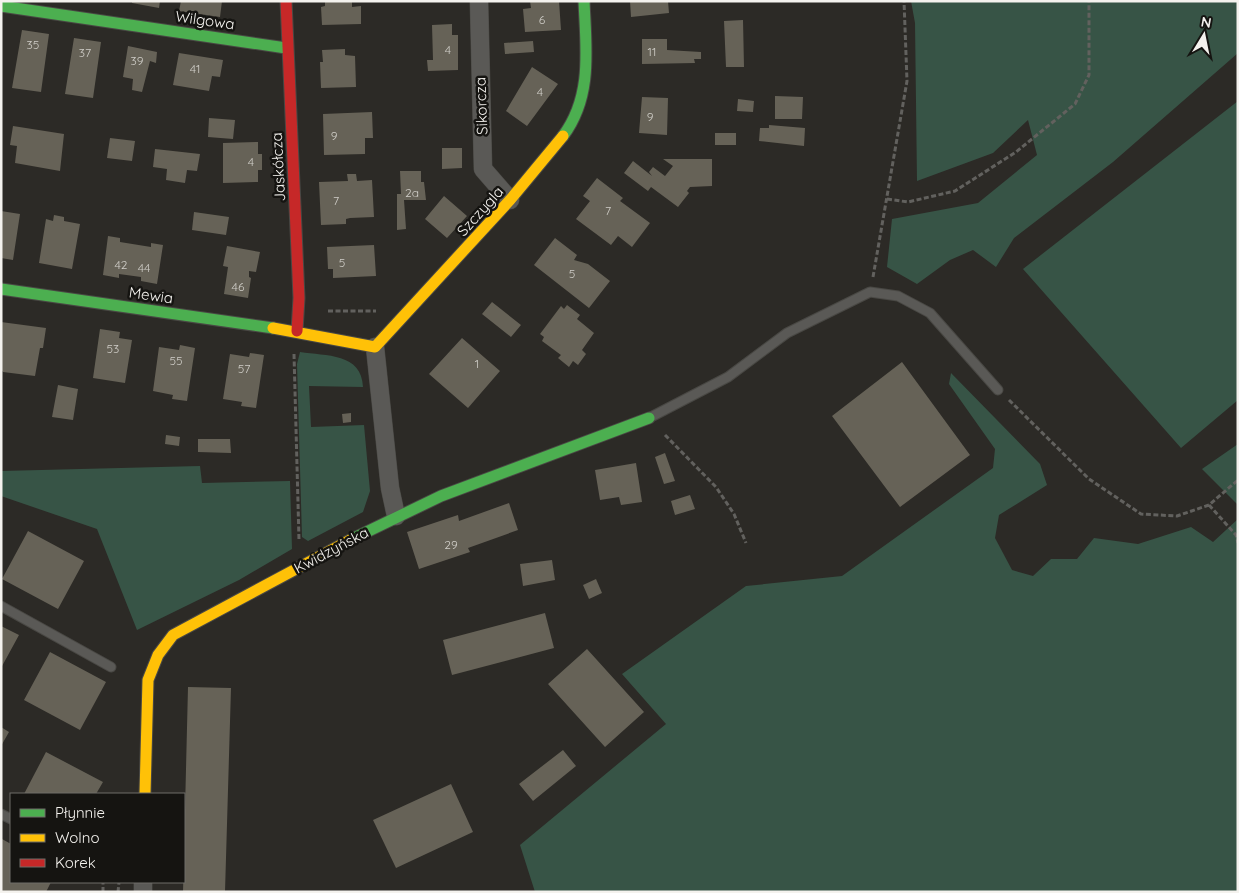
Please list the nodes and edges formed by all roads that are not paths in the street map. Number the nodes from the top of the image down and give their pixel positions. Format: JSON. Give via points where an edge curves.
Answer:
{"nodes":[{"id":1,"x":286,"y":1,"type":"edge"},
{"id":2,"x":479,"y":1,"type":"edge"},
{"id":3,"x":584,"y":1,"type":"edge"},
{"id":4,"x":1,"y":6,"type":"edge"},
{"id":5,"x":286,"y":48,"type":"junction"},
{"id":6,"x":510,"y":200,"type":"junction"},
{"id":7,"x":1,"y":289,"type":"edge"},
{"id":8,"x":298,"y":331,"type":"junction"},
{"id":9,"x":375,"y":348,"type":"junction"},
{"id":10,"x":998,"y":390,"type":"road end"},
{"id":11,"x":649,"y":418,"type":"joint"},
{"id":12,"x":396,"y":516,"type":"junction"},
{"id":13,"x":1,"y":606,"type":"edge"},
{"id":14,"x":111,"y":666,"type":"dead end"},
{"id":15,"x":146,"y":793,"type":"edge"}],
"edges":[{"from":1,"to":5,"type":"street","name":"Jaskółcza"},
{"from":2,"to":6,"type":"street","name":"Sikorcza","via":[[483,169]]},
{"from":3,"to":6,"type":"street","name":"Szczygla","via":[[587,74],[578,109],[565,134]]},
{"from":4,"to":5,"type":"street","name":"Wilgowa"},
{"from":5,"to":8,"type":"street","name":"Jaskółcza"},
{"from":6,"to":9,"type":"street","name":"Szczygla"},
{"from":7,"to":8,"type":"street","name":"Mewia"},
{"from":8,"to":9,"type":"street"},
{"from":9,"to":12,"type":"street"},
{"from":10,"to":11,"type":"lane","via":[[930,313],[898,296],[870,292],[787,332],[728,377]]},
{"from":11,"to":12,"type":"street","name":"Kwidzyńska"},
{"from":12,"to":15,"type":"street","name":"Kwidzyńska","via":[[173,636],[158,655],[148,680]]},
{"from":13,"to":14,"type":"lane"}]}
